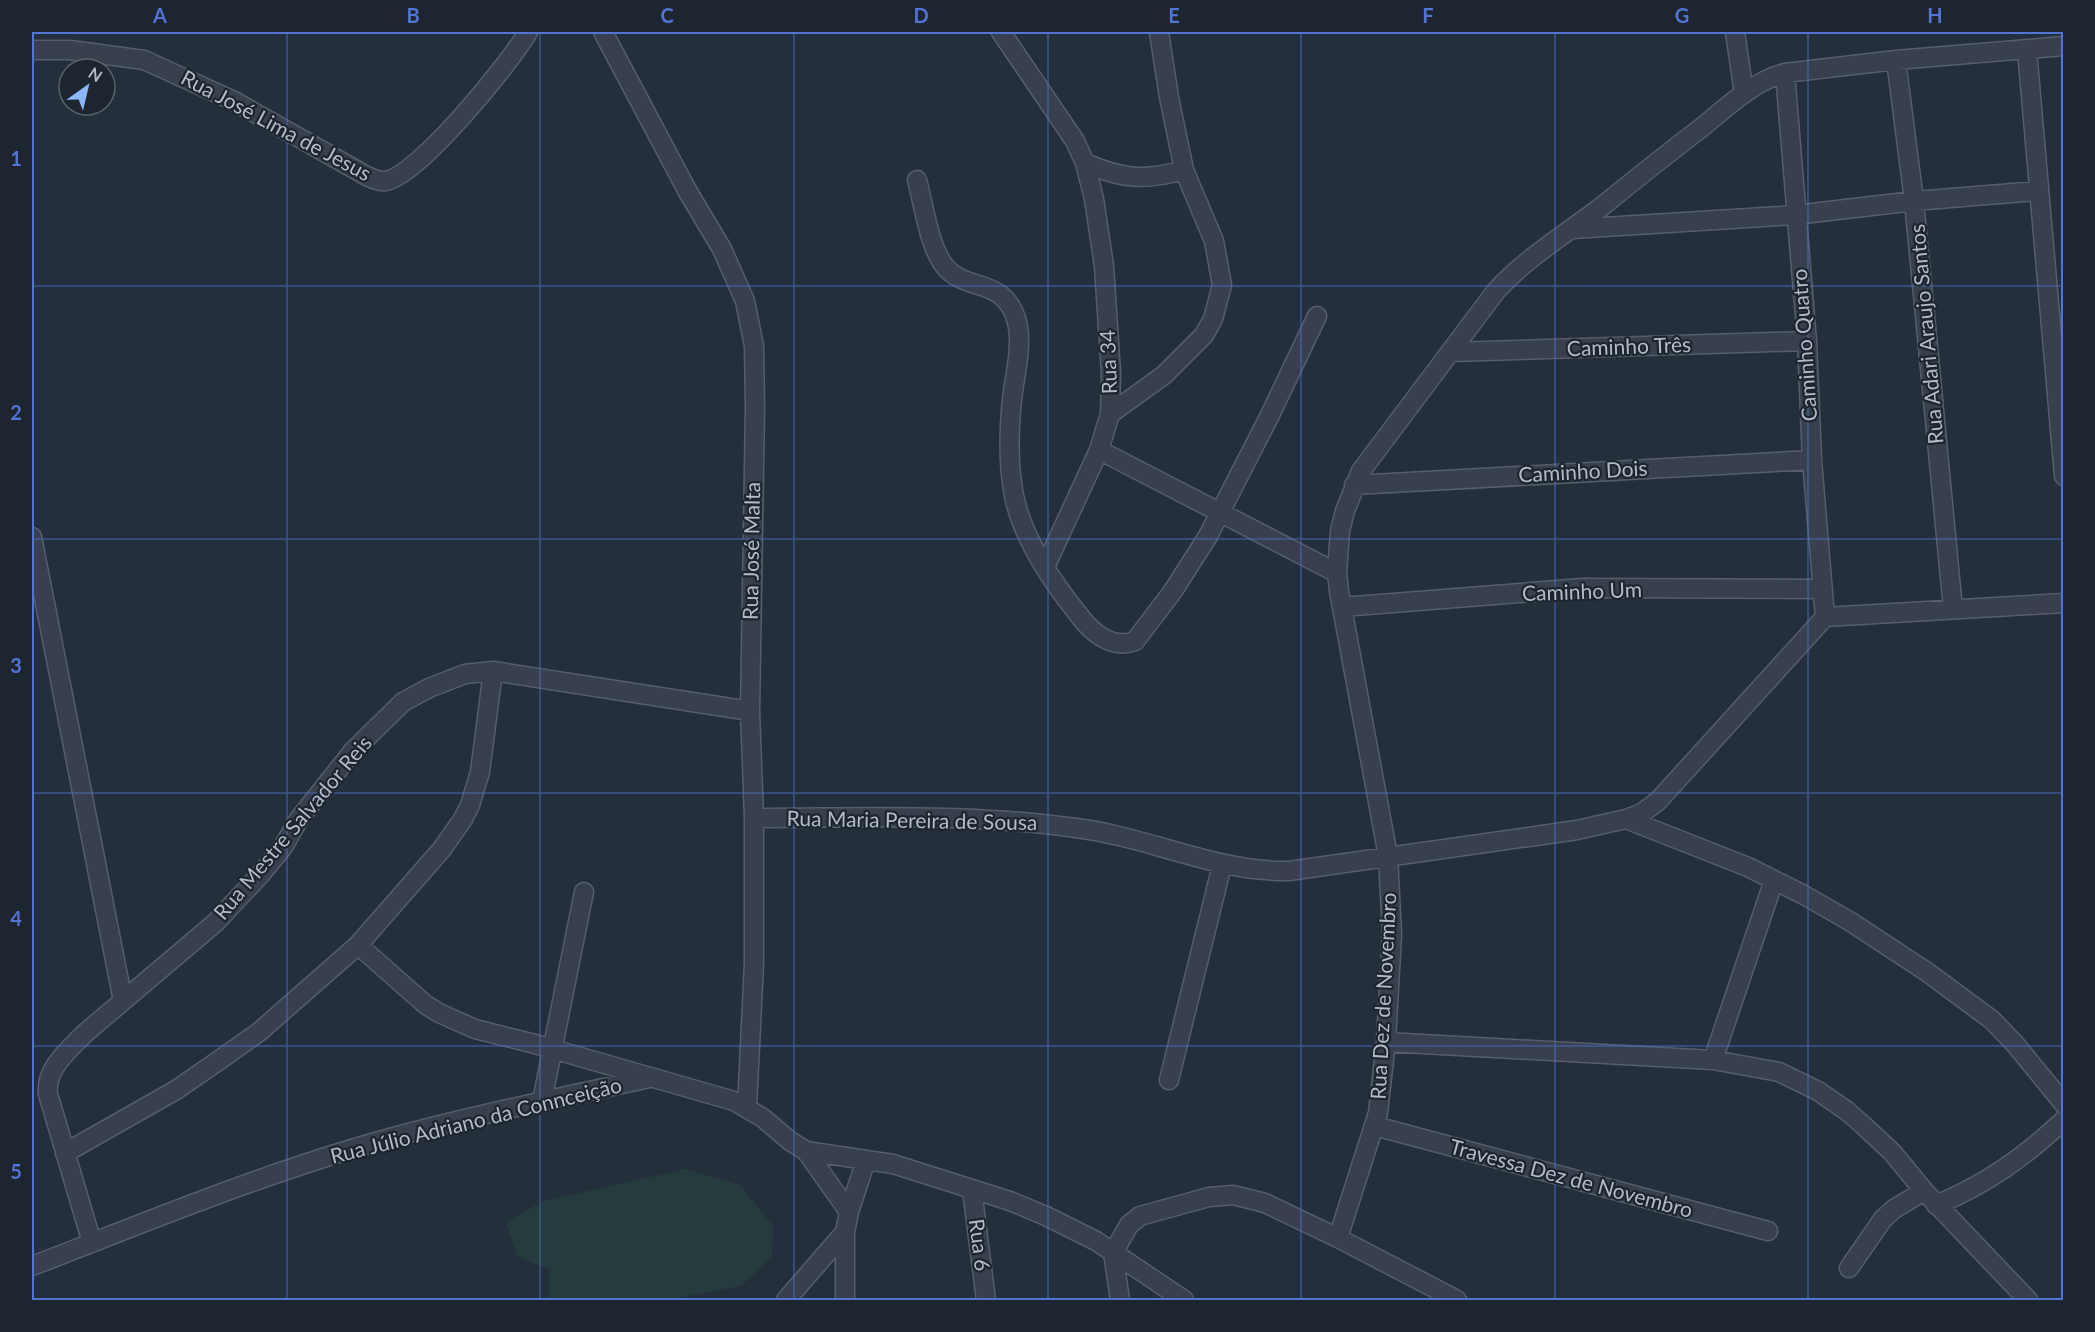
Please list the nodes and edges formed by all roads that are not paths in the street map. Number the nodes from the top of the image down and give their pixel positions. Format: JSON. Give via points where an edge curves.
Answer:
{"nodes":[{"id":1,"x":528,"y":32,"type":"edge"},
{"id":2,"x":603,"y":32,"type":"edge"},
{"id":3,"x":1001,"y":32,"type":"edge"},
{"id":4,"x":1159,"y":32,"type":"edge"},
{"id":5,"x":1735,"y":32,"type":"edge"},
{"id":6,"x":2064,"y":46,"type":"edge"},
{"id":7,"x":32,"y":50,"type":"edge"},
{"id":8,"x":2027,"y":50,"type":"junction"},
{"id":9,"x":1896,"y":60,"type":"junction"},
{"id":10,"x":1785,"y":73,"type":"junction"},
{"id":11,"x":1744,"y":94,"type":"junction"},
{"id":12,"x":1085,"y":163,"type":"junction"},
{"id":13,"x":1184,"y":170,"type":"junction"},
{"id":14,"x":917,"y":180,"type":"dead end"},
{"id":15,"x":2038,"y":191,"type":"junction"},
{"id":16,"x":1914,"y":201,"type":"junction"},
{"id":17,"x":1795,"y":215,"type":"junction"},
{"id":18,"x":1572,"y":229,"type":"junction"},
{"id":19,"x":1317,"y":316,"type":"dead end"},
{"id":20,"x":1807,"y":341,"type":"junction"},
{"id":21,"x":1451,"y":352,"type":"junction"},
{"id":22,"x":1110,"y":414,"type":"junction"},
{"id":23,"x":1099,"y":450,"type":"junction"},
{"id":24,"x":1812,"y":460,"type":"junction"},
{"id":25,"x":2064,"y":476,"type":"edge"},
{"id":26,"x":1354,"y":484,"type":"junction"},
{"id":27,"x":1220,"y":512,"type":"junction"},
{"id":28,"x":32,"y":537,"type":"edge"},
{"id":29,"x":1045,"y":567,"type":"junction"},
{"id":30,"x":1337,"y":573,"type":"junction"},
{"id":31,"x":1823,"y":590,"type":"junction"},
{"id":32,"x":2064,"y":603,"type":"edge"},
{"id":33,"x":1342,"y":607,"type":"junction"},
{"id":34,"x":1953,"y":609,"type":"junction"},
{"id":35,"x":1825,"y":617,"type":"junction"},
{"id":36,"x":493,"y":671,"type":"junction"},
{"id":37,"x":750,"y":711,"type":"junction"},
{"id":38,"x":754,"y":818,"type":"junction"},
{"id":39,"x":1626,"y":819,"type":"junction"},
{"id":40,"x":1388,"y":856,"type":"junction"},
{"id":41,"x":1222,"y":865,"type":"junction"},
{"id":42,"x":1774,"y":880,"type":"junction"},
{"id":43,"x":584,"y":892,"type":"dead end"},
{"id":44,"x":358,"y":945,"type":"junction"},
{"id":45,"x":123,"y":1001,"type":"junction"},
{"id":46,"x":1386,"y":1042,"type":"junction"},
{"id":47,"x":551,"y":1049,"type":"junction"},
{"id":48,"x":1713,"y":1060,"type":"junction"},
{"id":49,"x":652,"y":1078,"type":"junction"},
{"id":50,"x":1168,"y":1080,"type":"dead end"},
{"id":51,"x":542,"y":1101,"type":"junction"},
{"id":52,"x":2064,"y":1104,"type":"edge"},
{"id":53,"x":747,"y":1107,"type":"junction"},
{"id":54,"x":2064,"y":1120,"type":"edge"},
{"id":55,"x":1375,"y":1126,"type":"junction"},
{"id":56,"x":806,"y":1151,"type":"junction"},
{"id":57,"x":65,"y":1153,"type":"junction"},
{"id":58,"x":866,"y":1160,"type":"junction"},
{"id":59,"x":972,"y":1190,"type":"junction"},
{"id":60,"x":1924,"y":1191,"type":"junction"},
{"id":61,"x":1936,"y":1205,"type":"junction"},
{"id":62,"x":849,"y":1212,"type":"junction"},
{"id":63,"x":1768,"y":1231,"type":"dead end"},
{"id":64,"x":845,"y":1232,"type":"junction"},
{"id":65,"x":1338,"y":1238,"type":"junction"},
{"id":66,"x":92,"y":1243,"type":"junction"},
{"id":67,"x":1113,"y":1253,"type":"junction"},
{"id":68,"x":32,"y":1266,"type":"edge"},
{"id":69,"x":1849,"y":1268,"type":"dead end"},
{"id":70,"x":786,"y":1300,"type":"edge"},
{"id":71,"x":845,"y":1300,"type":"edge"},
{"id":72,"x":987,"y":1300,"type":"edge"},
{"id":73,"x":1120,"y":1300,"type":"edge"},
{"id":74,"x":1184,"y":1300,"type":"edge"},
{"id":75,"x":1457,"y":1300,"type":"edge"},
{"id":76,"x":2028,"y":1300,"type":"edge"}],
"edges":[{"from":1,"to":7,"type":"street","name":"Rua José Lima de Jesus","via":[[459,121],[409,170],[385,182],[365,175],[234,101],[144,60],[70,50]]},
{"from":2,"to":37,"type":"street","name":"Rua José Malta","via":[[722,249],[745,301],[754,346],[755,407]]},
{"from":3,"to":12,"type":"street","name":"Rua 34","via":[[1062,120]]},
{"from":4,"to":13,"type":"street"},
{"from":5,"to":11,"type":"street"},
{"from":6,"to":8,"type":"street","name":"Rua Dez de Novembro"},
{"from":8,"to":9,"type":"street","name":"Rua Dez de Novembro"},
{"from":8,"to":15,"type":"street"},
{"from":9,"to":10,"type":"street","name":"Rua Dez de Novembro"},
{"from":9,"to":16,"type":"street","name":"Rua Adari Araujo Santos"},
{"from":10,"to":11,"type":"street","name":"Rua Dez de Novembro"},
{"from":10,"to":17,"type":"street","name":"Caminho Quatro"},
{"from":11,"to":18,"type":"street","name":"Rua Dez de Novembro"},
{"from":12,"to":13,"type":"street","via":[[1134,178]]},
{"from":12,"to":22,"type":"street","name":"Rua 34","via":[[1104,266]]},
{"from":13,"to":22,"type":"street","via":[[1214,241],[1222,285],[1219,300],[1204,335],[1190,350],[1164,375]]},
{"from":14,"to":29,"type":"street","via":[[938,257],[948,270],[993,289],[1005,299],[1018,325],[1011,416],[1013,492],[1024,528]]},
{"from":15,"to":16,"type":"street"},
{"from":15,"to":25,"type":"street"},
{"from":16,"to":17,"type":"street"},
{"from":16,"to":34,"type":"street","name":"Rua Adari Araujo Santos"},
{"from":17,"to":18,"type":"street"},
{"from":17,"to":20,"type":"street","name":"Caminho Quatro"},
{"from":18,"to":21,"type":"street","name":"Rua Dez de Novembro","via":[[1509,277]]},
{"from":19,"to":27,"type":"street"},
{"from":20,"to":21,"type":"street","name":"Caminho Três"},
{"from":20,"to":24,"type":"street","name":"Caminho Quatro"},
{"from":21,"to":26,"type":"street","name":"Rua Dez de Novembro","via":[[1373,453]]},
{"from":22,"to":23,"type":"street","name":"Rua 34"},
{"from":23,"to":27,"type":"street"},
{"from":23,"to":29,"type":"street","name":"Rua 34"},
{"from":24,"to":26,"type":"street","name":"Caminho Dois"},
{"from":24,"to":31,"type":"street","name":"Caminho Quatro"},
{"from":26,"to":30,"type":"street","name":"Rua Dez de Novembro","via":[[1340,531]]},
{"from":27,"to":29,"type":"street","via":[[1173,591],[1135,641],[1128,644],[1105,639],[1089,627]]},
{"from":27,"to":30,"type":"street"},
{"from":28,"to":45,"type":"street"},
{"from":30,"to":33,"type":"street","name":"Rua Dez de Novembro"},
{"from":31,"to":33,"type":"street","name":"Caminho Um","via":[[1582,588]]},
{"from":31,"to":35,"type":"street","name":"Caminho Quatro"},
{"from":32,"to":34,"type":"street"},
{"from":33,"to":40,"type":"street","name":"Rua Dez de Novembro"},
{"from":34,"to":35,"type":"street"},
{"from":35,"to":39,"type":"street","name":"Rua Maria Pereira de Sousa","via":[[1658,801]]},
{"from":36,"to":37,"type":"street","name":"Rua Mestre Salvador Reis"},
{"from":36,"to":44,"type":"street","via":[[480,772],[463,819],[442,849]]},
{"from":36,"to":45,"type":"street","name":"Rua Mestre Salvador Reis","via":[[465,674],[403,702],[353,751],[260,875],[215,923]]},
{"from":37,"to":38,"type":"street","name":"Rua José Malta"},
{"from":38,"to":41,"type":"street","name":"Rua Maria Pereira de Sousa","via":[[981,819],[1043,824],[1119,836]]},
{"from":38,"to":53,"type":"street","name":"Rua José Malta","via":[[754,963]]},
{"from":39,"to":40,"type":"street","name":"Rua Maria Pereira de Sousa","via":[[1577,830]]},
{"from":39,"to":42,"type":"street"},
{"from":40,"to":41,"type":"street","name":"Rua Maria Pereira de Sousa","via":[[1289,871]]},
{"from":40,"to":46,"type":"street","name":"Rua Dez de Novembro","via":[[1392,934]]},
{"from":41,"to":50,"type":"street"},
{"from":42,"to":48,"type":"street"},
{"from":42,"to":52,"type":"street","via":[[1851,922],[1967,1000],[2015,1044]]},
{"from":43,"to":47,"type":"street"},
{"from":44,"to":47,"type":"street","via":[[439,1013],[475,1029]]},
{"from":44,"to":57,"type":"street","via":[[259,1032],[176,1090]]},
{"from":45,"to":57,"type":"street","name":"Rua Mestre Salvador Reis","via":[[84,1034],[50,1075],[48,1094]]},
{"from":46,"to":48,"type":"street"},
{"from":46,"to":55,"type":"street","name":"Rua Dez de Novembro"},
{"from":47,"to":49,"type":"street"},
{"from":47,"to":51,"type":"street"},
{"from":48,"to":60,"type":"street","via":[[1779,1072],[1818,1091],[1847,1111],[1892,1152]]},
{"from":49,"to":51,"type":"street","name":"Rua Júlio Adriano da Connceição"},
{"from":49,"to":53,"type":"street"},
{"from":51,"to":66,"type":"street","name":"Rua Júlio Adriano da Connceição","via":[[400,1135],[307,1164]]},
{"from":53,"to":56,"type":"street"},
{"from":54,"to":61,"type":"street","via":[[1985,1182]]},
{"from":55,"to":63,"type":"street","name":"Travessa Dez de Novembro"},
{"from":55,"to":65,"type":"street","name":"Rua Dez de Novembro"},
{"from":56,"to":58,"type":"street"},
{"from":56,"to":62,"type":"street"},
{"from":57,"to":66,"type":"street","name":"Rua Mestre Salvador Reis"},
{"from":58,"to":59,"type":"street","via":[[925,1173]]},
{"from":58,"to":62,"type":"street"},
{"from":59,"to":67,"type":"street","via":[[1011,1201],[1077,1230]]},
{"from":59,"to":72,"type":"street","name":"Rua 6"},
{"from":60,"to":61,"type":"street"},
{"from":60,"to":69,"type":"street","via":[[1883,1219]]},
{"from":61,"to":76,"type":"street"},
{"from":62,"to":64,"type":"street"},
{"from":64,"to":70,"type":"street"},
{"from":64,"to":71,"type":"street"},
{"from":65,"to":67,"type":"street","via":[[1265,1203],[1233,1195],[1209,1197],[1140,1216],[1129,1225]]},
{"from":65,"to":75,"type":"street"},
{"from":66,"to":68,"type":"street","name":"Rua Júlio Adriano da Connceição"},
{"from":67,"to":73,"type":"street"},
{"from":67,"to":74,"type":"street"}]}
